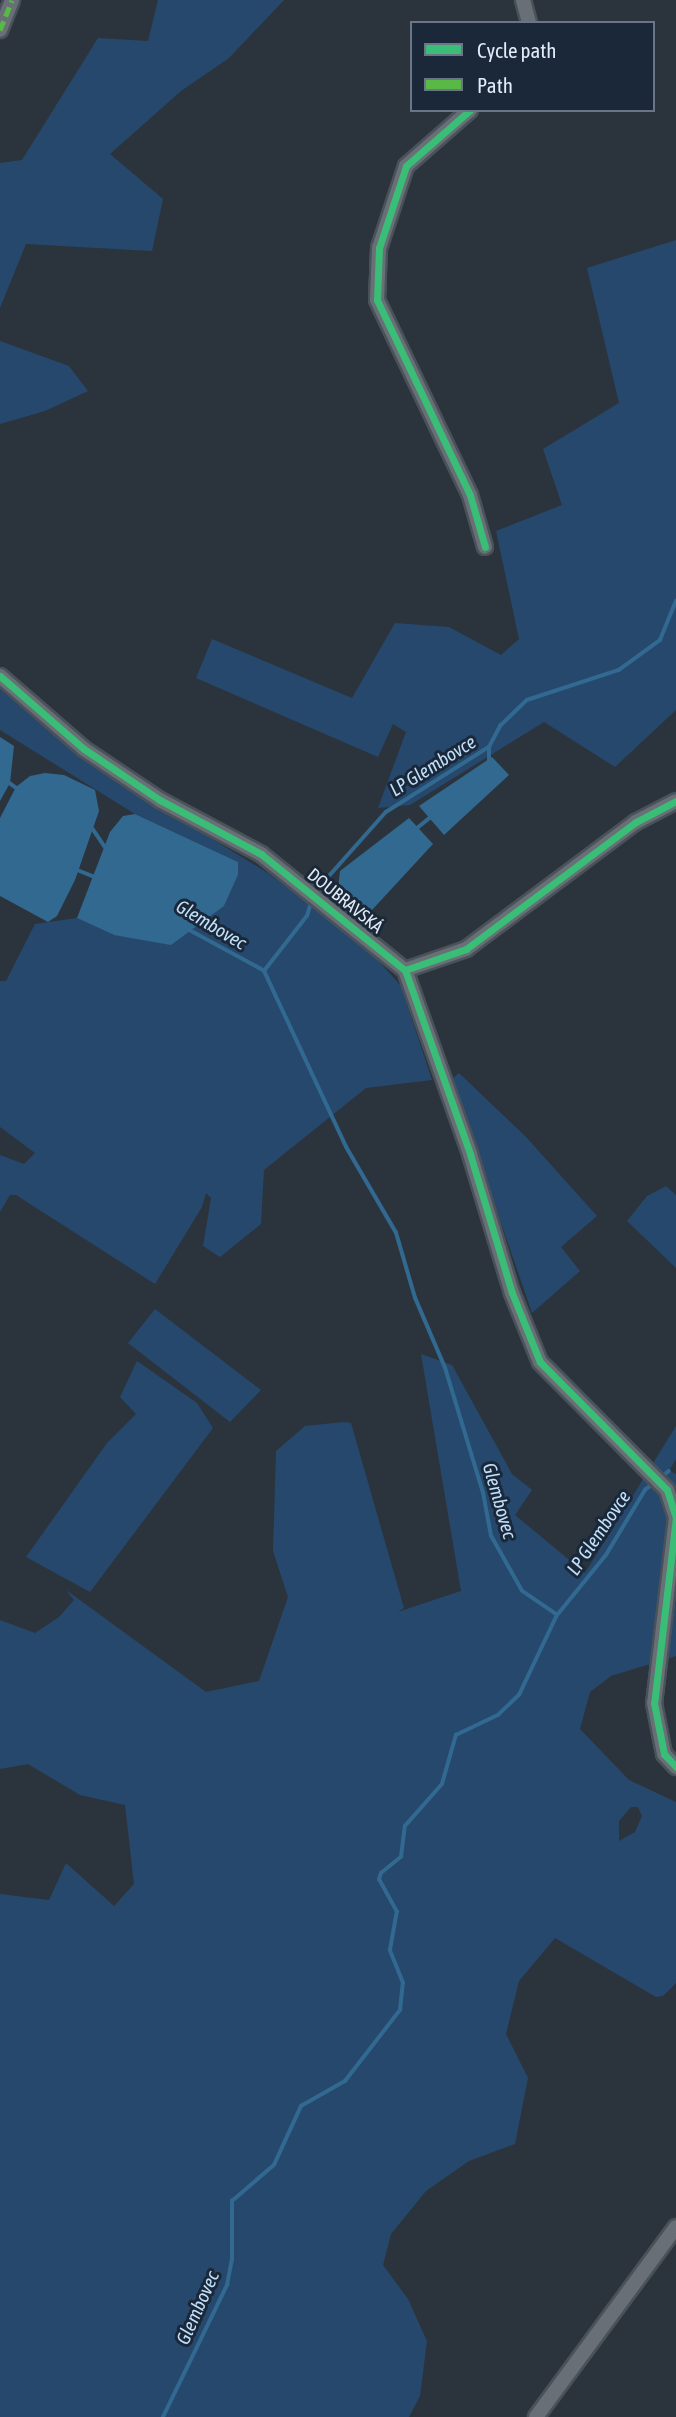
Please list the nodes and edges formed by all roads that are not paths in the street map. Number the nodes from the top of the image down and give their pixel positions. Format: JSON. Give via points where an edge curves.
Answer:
{"nodes":[{"id":1,"x":12,"y":0,"type":"edge"},
{"id":2,"x":523,"y":0,"type":"edge"},
{"id":3,"x":528,"y":21,"type":"edge"},
{"id":4,"x":0,"y":30,"type":"edge"},
{"id":5,"x":468,"y":112,"type":"edge"},
{"id":6,"x":485,"y":547,"type":"dead end"},
{"id":7,"x":0,"y":676,"type":"edge"},
{"id":8,"x":676,"y":801,"type":"edge"},
{"id":9,"x":405,"y":970,"type":"junction"},
{"id":10,"x":676,"y":1767,"type":"edge"},
{"id":11,"x":676,"y":2227,"type":"edge"},
{"id":12,"x":536,"y":2417,"type":"edge"}],
"edges":[{"from":1,"to":4,"type":"street"},
{"from":2,"to":3,"type":"street"},
{"from":5,"to":6,"type":"street","via":[[406,166],[379,248],[377,300],[470,495]]},
{"from":7,"to":9,"type":"street","name":"DOUBRAVSKÁ","via":[[84,749],[160,800],[261,854]]},
{"from":8,"to":9,"type":"street","via":[[636,822],[466,949]]},
{"from":9,"to":10,"type":"street","via":[[470,1154],[512,1293],[540,1362],[667,1490],[676,1517],[654,1703],[664,1754]]},
{"from":11,"to":12,"type":"street"}]}
